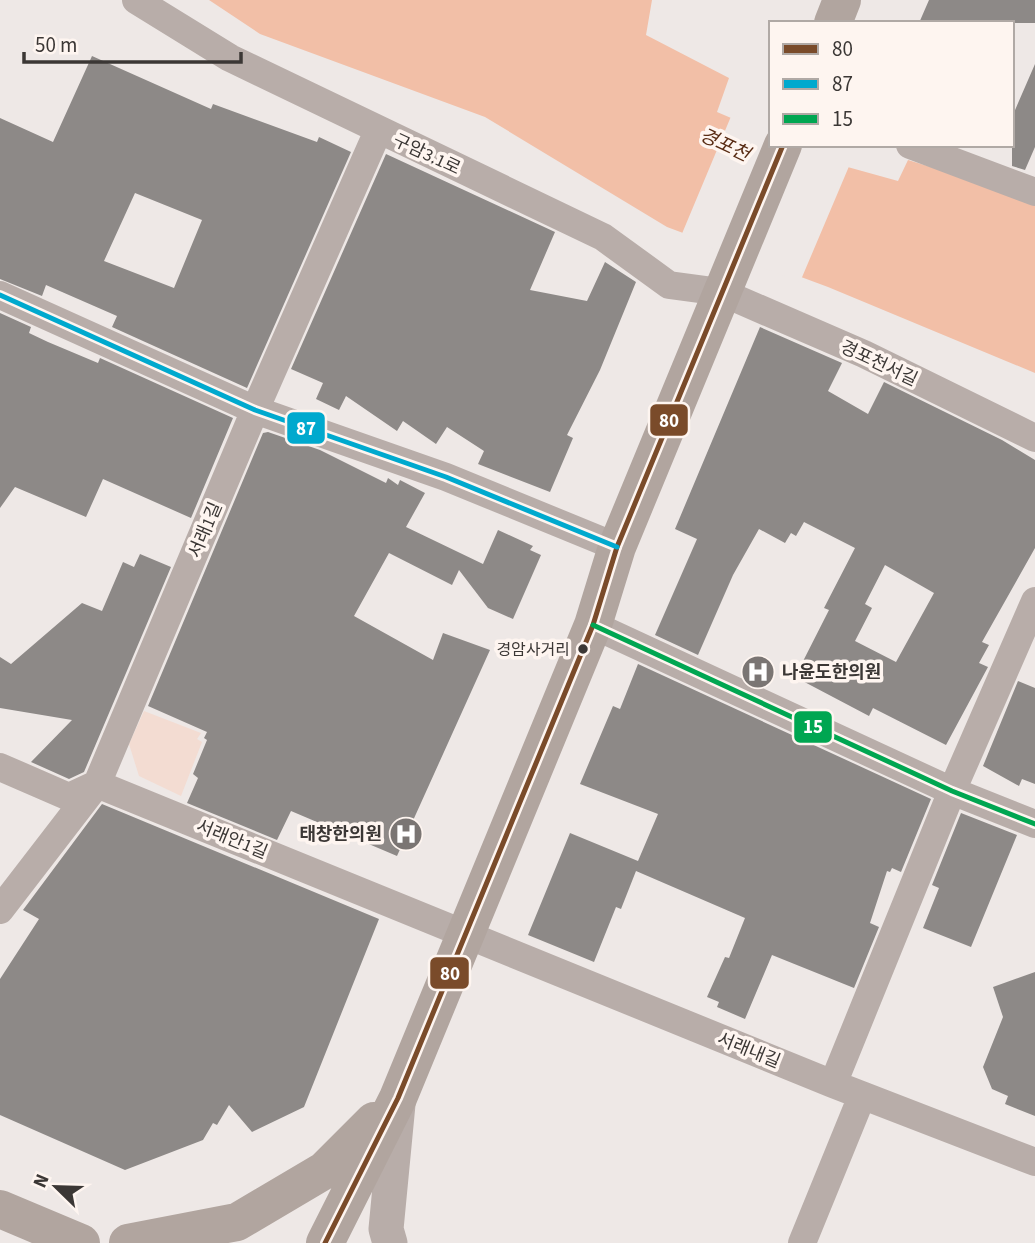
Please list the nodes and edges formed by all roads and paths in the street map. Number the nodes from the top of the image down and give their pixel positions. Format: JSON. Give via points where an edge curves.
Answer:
{"nodes":[{"id":1,"x":136,"y":0,"type":"edge"},
{"id":2,"x":842,"y":0,"type":"edge"},
{"id":3,"x":834,"y":21,"type":"edge"},
{"id":4,"x":378,"y":131,"type":"junction"},
{"id":5,"x":782,"y":147,"type":"edge"},
{"id":6,"x":916,"y":147,"type":"edge"},
{"id":7,"x":1035,"y":192,"type":"edge"},
{"id":8,"x":724,"y":285,"type":"junction"},
{"id":9,"x":0,"y":295,"type":"edge"},
{"id":10,"x":255,"y":410,"type":"junction"},
{"id":11,"x":1035,"y":438,"type":"edge"},
{"id":12,"x":617,"y":547,"type":"junction"},
{"id":13,"x":1035,"y":601,"type":"edge"},
{"id":14,"x":593,"y":625,"type":"junction"},
{"id":15,"x":0,"y":767,"type":"edge"},
{"id":16,"x":97,"y":784,"type":"junction"},
{"id":17,"x":952,"y":792,"type":"junction"},
{"id":18,"x":1035,"y":824,"type":"edge"},
{"id":19,"x":0,"y":910,"type":"edge"},
{"id":20,"x":465,"y":933,"type":"junction"},
{"id":21,"x":833,"y":1084,"type":"junction"},
{"id":22,"x":862,"y":1096,"type":"junction"},
{"id":23,"x":398,"y":1098,"type":"junction"},
{"id":24,"x":1035,"y":1163,"type":"edge"},
{"id":25,"x":0,"y":1209,"type":"edge"},
{"id":26,"x":81,"y":1243,"type":"edge"},
{"id":27,"x":128,"y":1243,"type":"edge"},
{"id":28,"x":325,"y":1243,"type":"edge"},
{"id":29,"x":390,"y":1243,"type":"edge"},
{"id":30,"x":802,"y":1243,"type":"edge"}],
"edges":[{"from":1,"to":4,"type":"street","name":"구암3.1로","via":[[230,58]]},
{"from":2,"to":3,"type":"main road"},
{"from":4,"to":8,"type":"street","name":"구암3.1로","via":[[603,237],[669,285]]},
{"from":4,"to":10,"type":"street","name":"서래1길"},
{"from":5,"to":8,"type":"main road"},
{"from":6,"to":7,"type":"street"},
{"from":8,"to":11,"type":"street","name":"경포천서길"},
{"from":8,"to":12,"type":"main road"},
{"from":9,"to":10,"type":"street"},
{"from":10,"to":12,"type":"street","via":[[446,477]]},
{"from":10,"to":16,"type":"street","name":"서래1길"},
{"from":12,"to":14,"type":"main road"},
{"from":13,"to":17,"type":"street"},
{"from":14,"to":17,"type":"street"},
{"from":14,"to":20,"type":"main road"},
{"from":15,"to":16,"type":"street","via":[[69,797]]},
{"from":16,"to":19,"type":"street","name":"서래1길"},
{"from":16,"to":20,"type":"street","name":"서래안1길"},
{"from":17,"to":18,"type":"street"},
{"from":17,"to":21,"type":"street"},
{"from":20,"to":21,"type":"street","name":"서래내길"},
{"from":20,"to":23,"type":"main road"},
{"from":21,"to":22,"type":"street","name":"서래내길"},
{"from":22,"to":24,"type":"street","name":"서래내길"},
{"from":22,"to":30,"type":"street"},
{"from":23,"to":27,"type":"main road","via":[[326,1170],[237,1222]]},
{"from":23,"to":28,"type":"main road"},
{"from":23,"to":29,"type":"street","via":[[386,1229]]},
{"from":25,"to":26,"type":"main road"}]}
